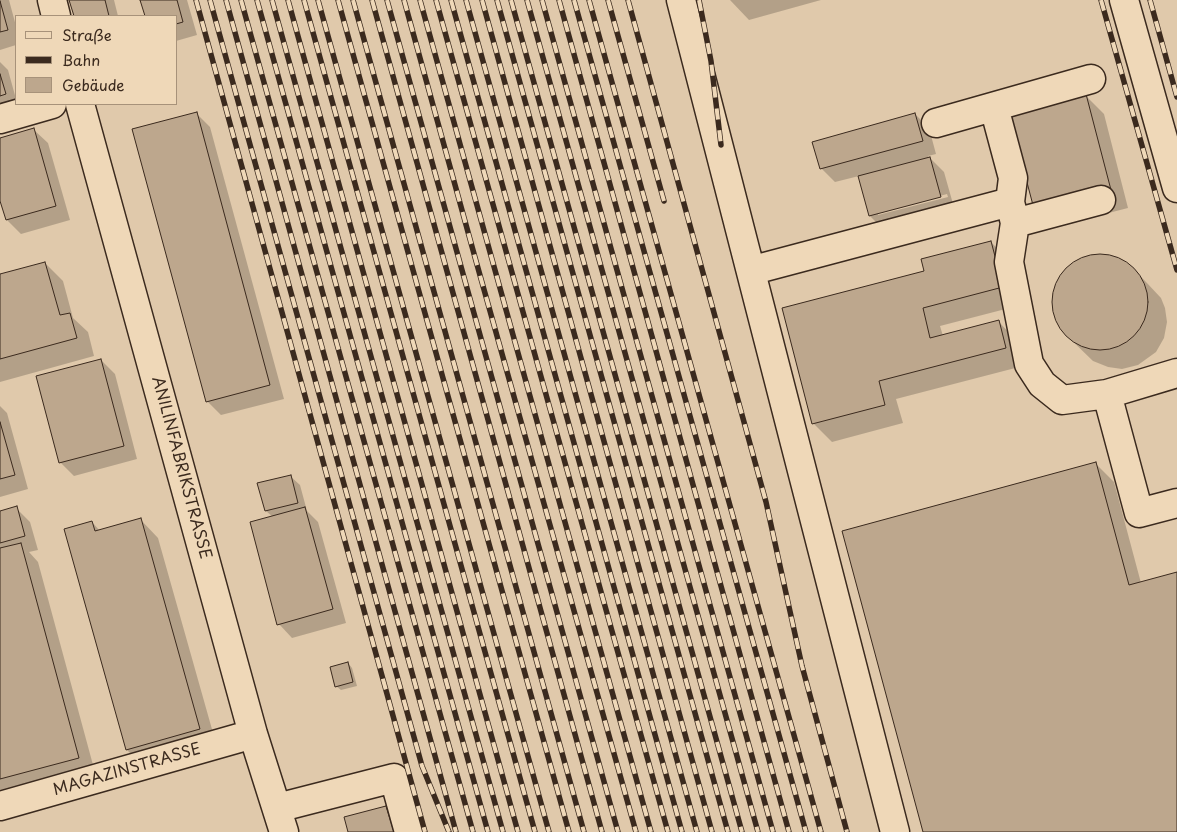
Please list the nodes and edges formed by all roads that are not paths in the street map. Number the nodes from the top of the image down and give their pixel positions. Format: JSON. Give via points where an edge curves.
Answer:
{"nodes":[{"id":1,"x":52,"y":0,"type":"edge"},
{"id":2,"x":681,"y":0,"type":"edge"},
{"id":3,"x":1124,"y":0,"type":"edge"},
{"id":4,"x":56,"y":15,"type":"edge"},
{"id":5,"x":1091,"y":79,"type":"dead end"},
{"id":6,"x":49,"y":105,"type":"edge"},
{"id":7,"x":80,"y":105,"type":"edge"},
{"id":8,"x":994,"y":107,"type":"junction"},
{"id":9,"x":0,"y":119,"type":"edge"},
{"id":10,"x":936,"y":123,"type":"dead end"},
{"id":11,"x":1177,"y":188,"type":"edge"},
{"id":12,"x":1101,"y":200,"type":"dead end"},
{"id":13,"x":1012,"y":213,"type":"junction"},
{"id":14,"x":761,"y":268,"type":"dead end"},
{"id":15,"x":1177,"y":373,"type":"edge"},
{"id":16,"x":1107,"y":394,"type":"junction"},
{"id":17,"x":1177,"y":503,"type":"edge"},
{"id":18,"x":253,"y":734,"type":"junction"},
{"id":19,"x":0,"y":806,"type":"edge"},
{"id":20,"x":280,"y":820,"type":"edge"},
{"id":21,"x":409,"y":832,"type":"edge"},
{"id":22,"x":895,"y":832,"type":"edge"}],
"edges":[{"from":1,"to":4,"type":"street"},
{"from":2,"to":22,"type":"street"},
{"from":3,"to":11,"type":"street"},
{"from":5,"to":8,"type":"street"},
{"from":6,"to":9,"type":"street"},
{"from":7,"to":18,"type":"street","name":"ANILINFABRIKSTRASSE"},
{"from":8,"to":10,"type":"street"},
{"from":8,"to":13,"type":"street","via":[[1013,178]]},
{"from":12,"to":13,"type":"street"},
{"from":13,"to":14,"type":"street"},
{"from":13,"to":16,"type":"street","via":[[1009,262],[1029,364],[1042,384],[1062,400]]},
{"from":15,"to":16,"type":"street"},
{"from":16,"to":17,"type":"street","via":[[1139,513]]},
{"from":18,"to":19,"type":"street","name":"MAGAZINSTRASSE"},
{"from":18,"to":20,"type":"street","name":"ANILINFABRIKSTRASSE"},
{"from":20,"to":21,"type":"street","via":[[394,778]]}]}
